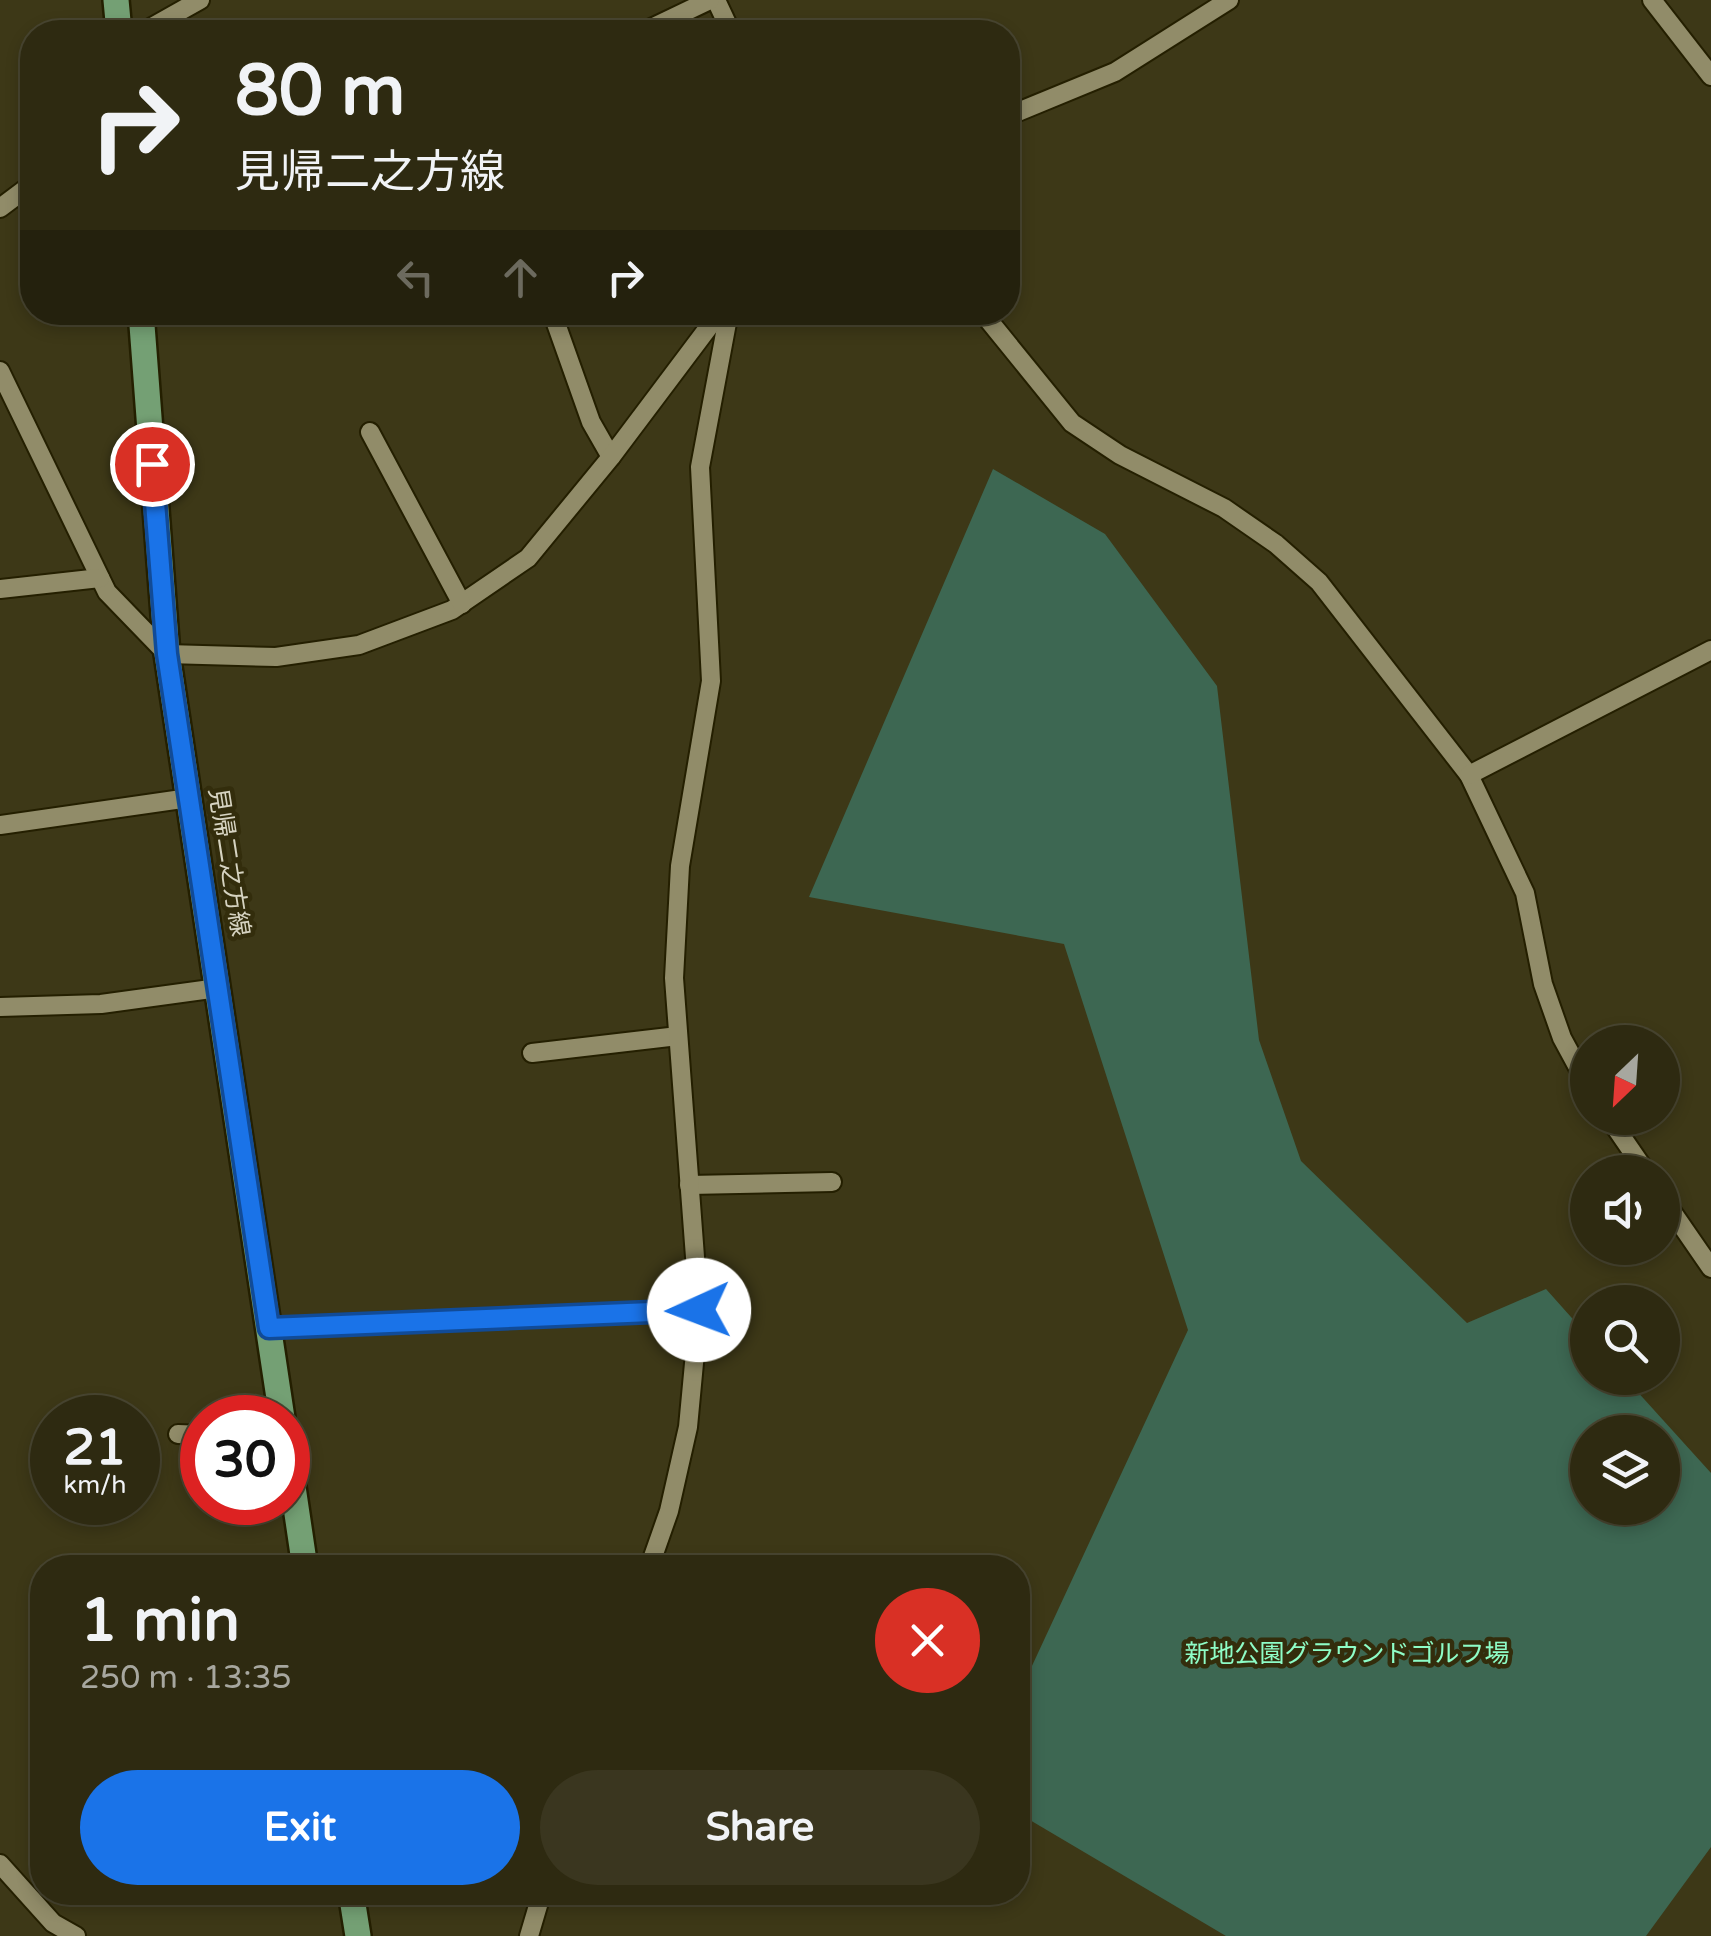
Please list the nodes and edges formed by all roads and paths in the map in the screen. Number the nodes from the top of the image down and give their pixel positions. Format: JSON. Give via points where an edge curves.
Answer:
{"nodes":[{"id":1,"x":200,"y":0,"type":"edge"},
{"id":2,"x":713,"y":0,"type":"edge"},
{"id":3,"x":1229,"y":0,"type":"edge"},
{"id":4,"x":1652,"y":0,"type":"edge"},
{"id":5,"x":165,"y":20,"type":"edge"},
{"id":6,"x":669,"y":20,"type":"edge"},
{"id":7,"x":1711,"y":76,"type":"edge"},
{"id":8,"x":1020,"y":111,"type":"edge"},
{"id":9,"x":141,"y":325,"type":"edge"},
{"id":10,"x":557,"y":325,"type":"edge"},
{"id":11,"x":710,"y":325,"type":"edge"},
{"id":12,"x":727,"y":325,"type":"edge"},
{"id":13,"x":993,"y":325,"type":"edge"},
{"id":14,"x":0,"y":371,"type":"edge"},
{"id":15,"x":370,"y":432,"type":"dead end"},
{"id":16,"x":612,"y":457,"type":"junction"},
{"id":17,"x":100,"y":578,"type":"junction"},
{"id":18,"x":0,"y":590,"type":"edge"},
{"id":19,"x":462,"y":604,"type":"junction"},
{"id":20,"x":1711,"y":650,"type":"edge"},
{"id":21,"x":167,"y":654,"type":"junction"},
{"id":22,"x":1469,"y":775,"type":"junction"},
{"id":23,"x":189,"y":798,"type":"junction"},
{"id":24,"x":0,"y":825,"type":"edge"},
{"id":25,"x":218,"y":988,"type":"junction"},
{"id":26,"x":0,"y":1007,"type":"edge"},
{"id":27,"x":678,"y":1036,"type":"junction"},
{"id":28,"x":532,"y":1053,"type":"dead end"},
{"id":29,"x":1570,"y":1053,"type":"edge"},
{"id":30,"x":832,"y":1182,"type":"dead end"},
{"id":31,"x":689,"y":1185,"type":"junction"},
{"id":32,"x":1680,"y":1223,"type":"edge"},
{"id":33,"x":1711,"y":1268,"type":"edge"},
{"id":34,"x":699,"y":1310,"type":"junction"},
{"id":35,"x":269,"y":1328,"type":"junction"},
{"id":36,"x":279,"y":1395,"type":"edge"},
{"id":37,"x":299,"y":1525,"type":"edge"},
{"id":38,"x":303,"y":1555,"type":"edge"},
{"id":39,"x":654,"y":1555,"type":"edge"},
{"id":40,"x":0,"y":1864,"type":"edge"},
{"id":41,"x":30,"y":1897,"type":"edge"},
{"id":42,"x":37,"y":1905,"type":"edge"},
{"id":43,"x":354,"y":1905,"type":"edge"},
{"id":44,"x":538,"y":1905,"type":"edge"},
{"id":45,"x":76,"y":1936,"type":"edge"},
{"id":46,"x":358,"y":1936,"type":"edge"},
{"id":47,"x":529,"y":1936,"type":"edge"}],
"edges":[{"from":1,"to":5,"type":"street"},
{"from":2,"to":6,"type":"street"},
{"from":3,"to":8,"type":"street","via":[[1114,72]]},
{"from":4,"to":7,"type":"street"},
{"from":9,"to":21,"type":"main road","name":"見帰二之方線"},
{"from":10,"to":16,"type":"street","via":[[591,422]]},
{"from":11,"to":16,"type":"street"},
{"from":12,"to":27,"type":"street","via":[[700,467],[710,681],[680,866]]},
{"from":13,"to":22,"type":"street","via":[[1072,423],[1224,508],[1319,582]]},
{"from":14,"to":17,"type":"street"},
{"from":15,"to":19,"type":"street"},
{"from":16,"to":19,"type":"street","via":[[528,558]]},
{"from":17,"to":18,"type":"street"},
{"from":17,"to":21,"type":"street"},
{"from":19,"to":21,"type":"street","via":[[359,645],[276,657]]},
{"from":20,"to":22,"type":"street"},
{"from":21,"to":23,"type":"main road","name":"見帰二之方線"},
{"from":22,"to":29,"type":"street","via":[[1525,893],[1543,984]]},
{"from":23,"to":24,"type":"street"},
{"from":23,"to":25,"type":"main road","name":"見帰二之方線"},
{"from":25,"to":26,"type":"street","via":[[101,1004]]},
{"from":25,"to":35,"type":"main road","name":"見帰二之方線"},
{"from":27,"to":28,"type":"street"},
{"from":27,"to":31,"type":"street"},
{"from":30,"to":31,"type":"street"},
{"from":31,"to":34,"type":"street"},
{"from":32,"to":33,"type":"street"},
{"from":34,"to":35,"type":"street"},
{"from":34,"to":39,"type":"street","via":[[688,1427]]},
{"from":35,"to":36,"type":"main road","name":"見帰二之方線"},
{"from":37,"to":38,"type":"main road"},
{"from":40,"to":41,"type":"street"},
{"from":42,"to":45,"type":"street"},
{"from":43,"to":46,"type":"main road"},
{"from":44,"to":47,"type":"street"}]}
